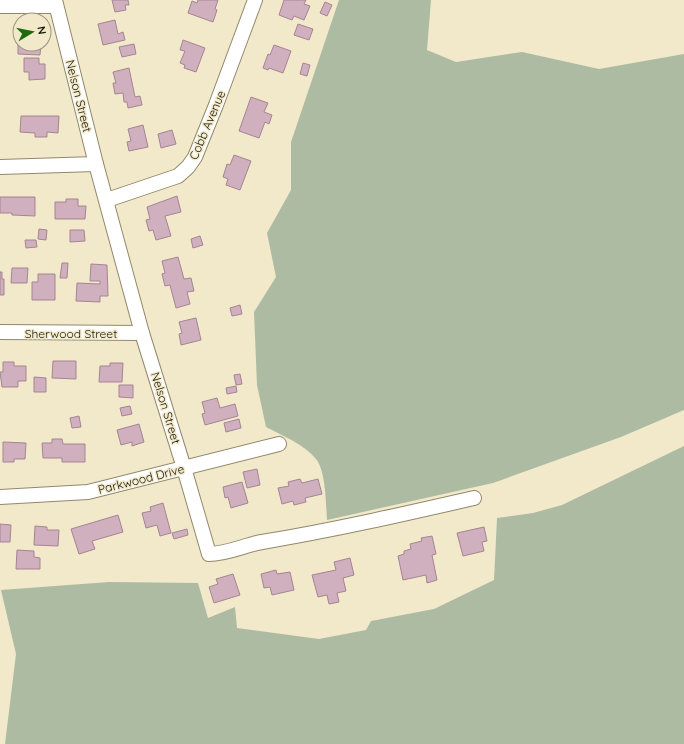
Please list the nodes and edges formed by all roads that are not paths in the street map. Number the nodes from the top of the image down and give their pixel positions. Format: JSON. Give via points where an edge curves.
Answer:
{"nodes":[{"id":1,"x":255,"y":0,"type":"edge"},
{"id":2,"x":56,"y":3,"type":"edge"},
{"id":3,"x":0,"y":6,"type":"edge"},
{"id":4,"x":96,"y":164,"type":"junction"},
{"id":5,"x":0,"y":167,"type":"edge"},
{"id":6,"x":107,"y":200,"type":"junction"},
{"id":7,"x":0,"y":332,"type":"edge"},
{"id":8,"x":142,"y":333,"type":"junction"},
{"id":9,"x":279,"y":444,"type":"dead end"},
{"id":10,"x":184,"y":468,"type":"junction"},
{"id":11,"x":0,"y":497,"type":"edge"},
{"id":12,"x":474,"y":498,"type":"dead end"}],
"edges":[{"from":1,"to":6,"type":"street","name":"Cobb Avenue","via":[[216,105],[195,157],[188,167],[178,176]]},
{"from":2,"to":3,"type":"street"},
{"from":2,"to":4,"type":"street","name":"Nelson Street"},
{"from":4,"to":5,"type":"street"},
{"from":4,"to":6,"type":"street","name":"Nelson Street"},
{"from":6,"to":8,"type":"street","name":"Nelson Street"},
{"from":7,"to":8,"type":"street","name":"Sherwood Street"},
{"from":8,"to":10,"type":"street","name":"Nelson Street"},
{"from":9,"to":10,"type":"street","name":"Parkwood Drive"},
{"from":10,"to":11,"type":"street","name":"Parkwood Drive","via":[[88,492]]},
{"from":10,"to":12,"type":"street","name":"Nelson Street","via":[[209,554]]}]}
